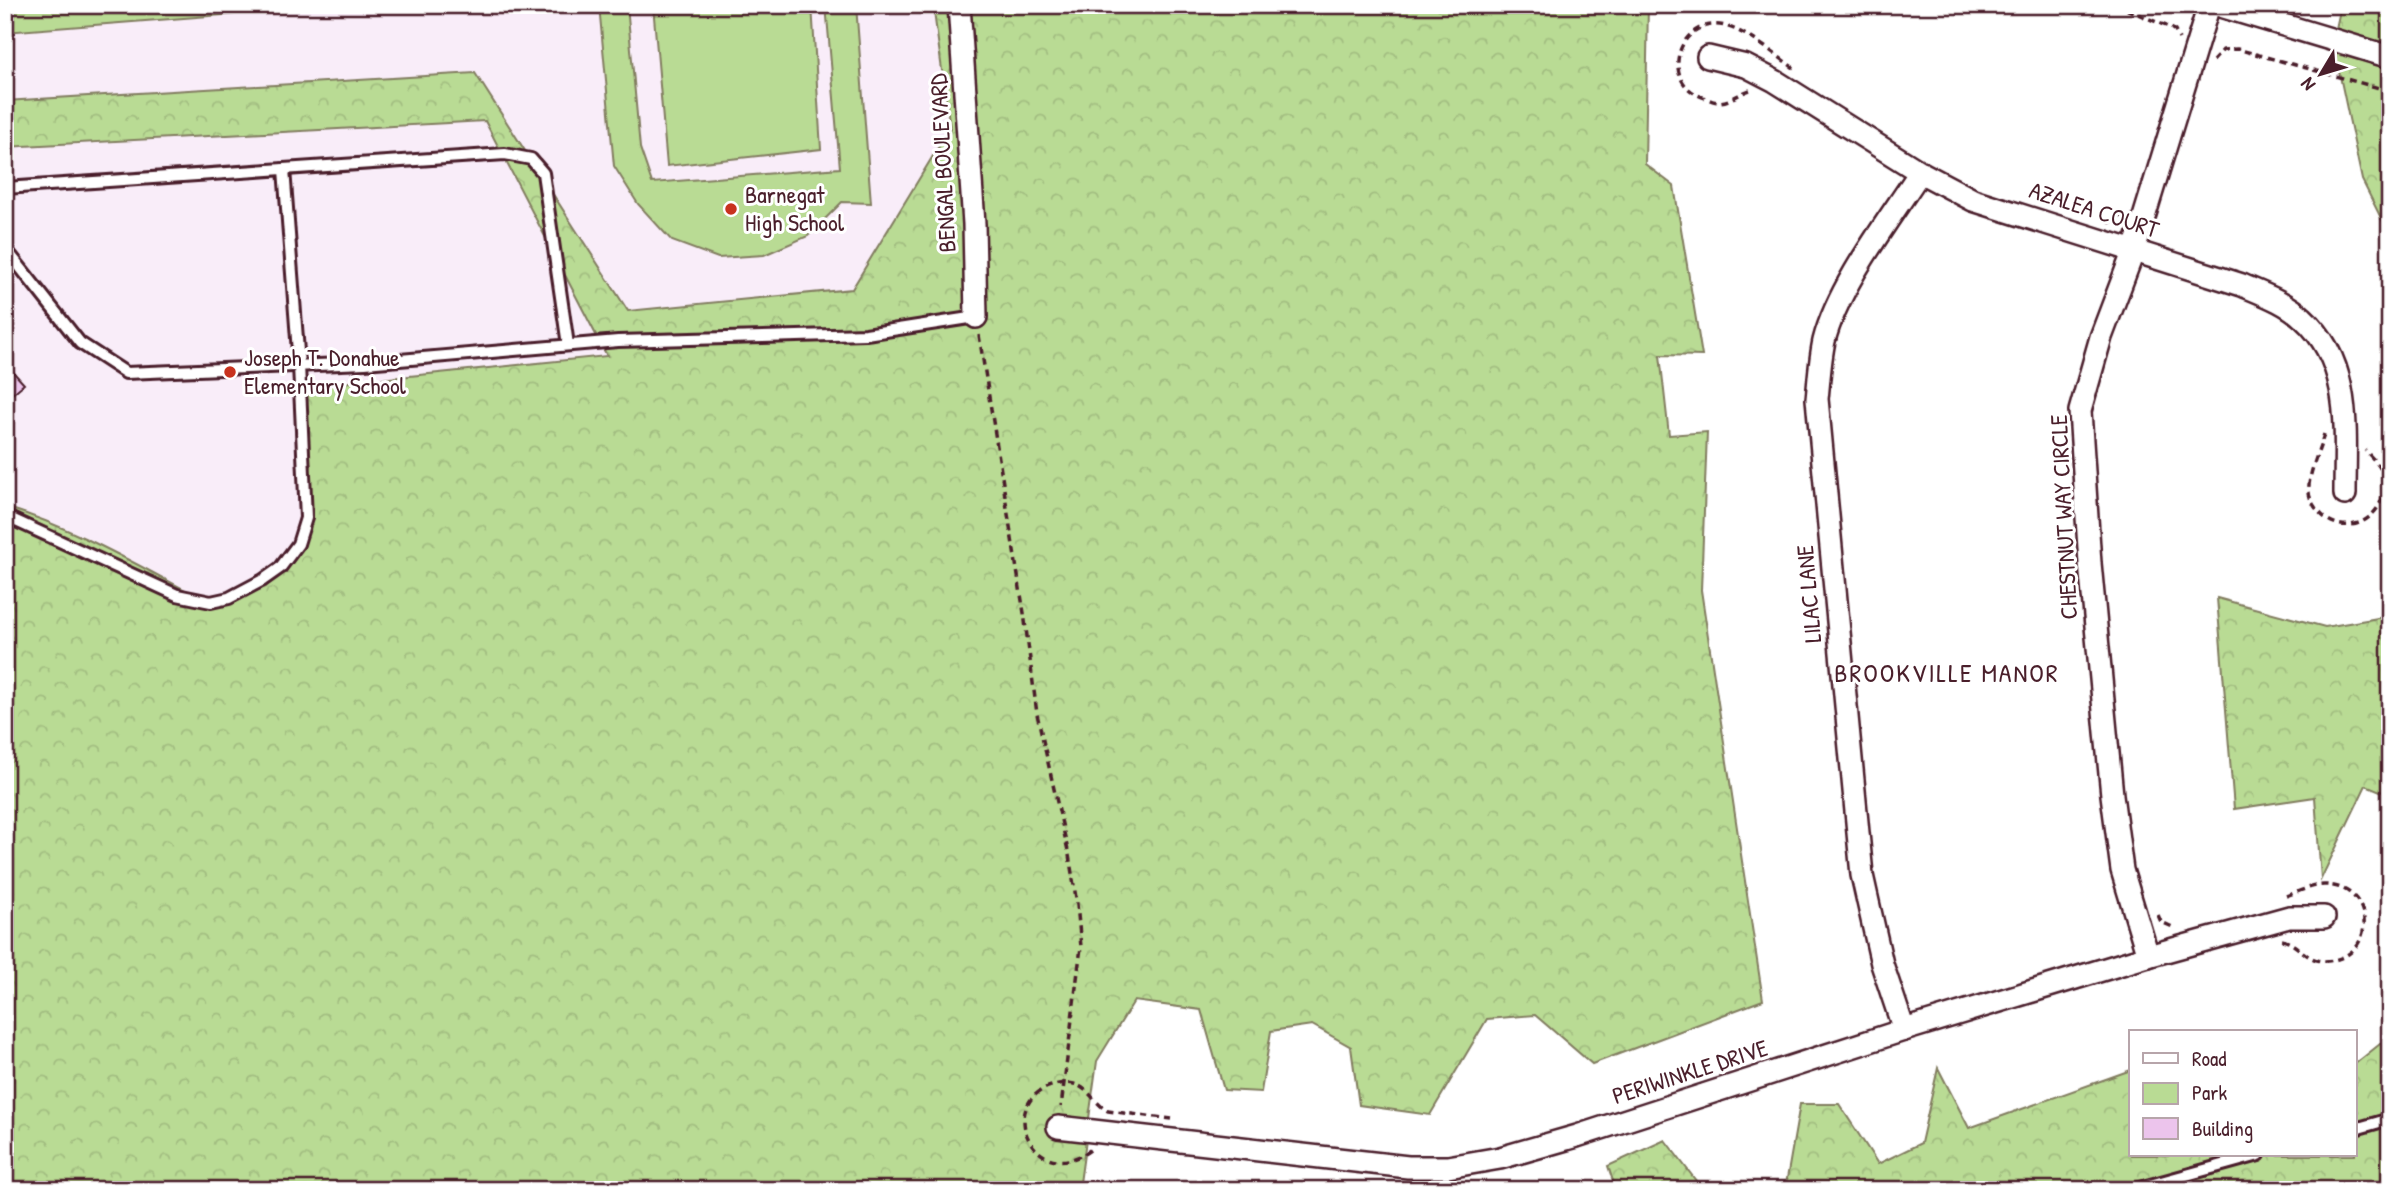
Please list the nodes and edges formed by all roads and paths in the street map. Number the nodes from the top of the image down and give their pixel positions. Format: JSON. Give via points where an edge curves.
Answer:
{"nodes":[{"id":1,"x":959,"y":5,"type":"edge"},
{"id":2,"x":2116,"y":5,"type":"edge"},
{"id":3,"x":2209,"y":5,"type":"edge"},
{"id":4,"x":2217,"y":5,"type":"edge"},
{"id":5,"x":2181,"y":44,"type":"dead end"},
{"id":6,"x":1708,"y":57,"type":"dead end"},
{"id":7,"x":2390,"y":57,"type":"edge"},
{"id":8,"x":2209,"y":71,"type":"dead end"},
{"id":9,"x":1801,"y":73,"type":"dead end"},
{"id":10,"x":1757,"y":90,"type":"dead end"},
{"id":11,"x":2390,"y":91,"type":"edge"},
{"id":12,"x":284,"y":169,"type":"junction"},
{"id":13,"x":1920,"y":173,"type":"junction"},
{"id":14,"x":5,"y":188,"type":"edge"},
{"id":15,"x":2124,"y":212,"type":"dead end"},
{"id":16,"x":2108,"y":223,"type":"dead end"},
{"id":17,"x":5,"y":248,"type":"edge"},
{"id":18,"x":2134,"y":250,"type":"junction"},
{"id":19,"x":976,"y":317,"type":"junction"},
{"id":20,"x":568,"y":345,"type":"junction"},
{"id":21,"x":299,"y":365,"type":"junction"},
{"id":22,"x":2327,"y":422,"type":"dead end"},
{"id":23,"x":2364,"y":449,"type":"dead end"},
{"id":24,"x":2345,"y":494,"type":"dead end"},
{"id":25,"x":5,"y":516,"type":"edge"},
{"id":26,"x":2274,"y":899,"type":"dead end"},
{"id":27,"x":2155,"y":905,"type":"dead end"},
{"id":28,"x":2324,"y":917,"type":"dead end"},
{"id":29,"x":2180,"y":927,"type":"dead end"},
{"id":30,"x":2273,"y":938,"type":"dead end"},
{"id":31,"x":2148,"y":956,"type":"junction"},
{"id":32,"x":1904,"y":1030,"type":"junction"},
{"id":33,"x":1064,"y":1084,"type":"junction"},
{"id":34,"x":1174,"y":1119,"type":"dead end"},
{"id":35,"x":2390,"y":1119,"type":"edge"},
{"id":36,"x":1058,"y":1127,"type":"joint"},
{"id":37,"x":2356,"y":1129,"type":"edge"},
{"id":38,"x":1094,"y":1146,"type":"dead end"},
{"id":39,"x":2255,"y":1156,"type":"edge"},
{"id":40,"x":2132,"y":1190,"type":"edge"}],
"edges":[{"from":1,"to":19,"type":"street","name":"BENGAL BOULEVARD"},
{"from":2,"to":5,"type":"path","via":[[2175,31]]},
{"from":3,"to":18,"type":"street","name":"CHESTNUT WAY CIRCLE"},
{"from":4,"to":7,"type":"street"},
{"from":6,"to":13,"type":"street","name":"AZALEA COURT","via":[[1746,65]]},
{"from":8,"to":11,"type":"path","via":[[2223,50],[2238,49]]},
{"from":9,"to":10,"type":"path","via":[[1728,26],[1707,24],[1682,43],[1678,65],[1692,92],[1720,102]]},
{"from":12,"to":14,"type":"lane"},
{"from":12,"to":20,"type":"lane","via":[[505,154],[531,159],[542,173]]},
{"from":12,"to":21,"type":"lane"},
{"from":13,"to":18,"type":"street","name":"AZALEA COURT","via":[[1973,200]]},
{"from":13,"to":32,"type":"street","name":"LILAC LANE","via":[[1834,313],[1824,342],[1817,399],[1863,875],[1882,964]]},
{"from":15,"to":16,"type":"path"},
{"from":17,"to":21,"type":"lane","via":[[80,343],[125,373]]},
{"from":18,"to":24,"type":"street","name":"AZALEA COURT","via":[[2274,299],[2302,317],[2325,343],[2340,375]]},
{"from":18,"to":31,"type":"street","name":"CHESTNUT WAY CIRCLE","via":[[2101,337],[2080,411],[2112,795],[2122,870]]},
{"from":19,"to":20,"type":"lane","via":[[866,334]]},
{"from":19,"to":33,"type":"path","via":[[1037,714],[1077,904],[1081,947]]},
{"from":20,"to":21,"type":"lane"},
{"from":21,"to":25,"type":"lane","via":[[306,518],[298,544],[280,568],[229,598],[211,602],[177,595]]},
{"from":22,"to":23,"type":"path","via":[[2308,491],[2328,521],[2357,525],[2378,510],[2385,490],[2383,473]]},
{"from":26,"to":30,"type":"path","via":[[2320,885],[2338,886],[2352,894],[2365,920],[2359,944],[2342,958],[2309,958],[2287,940]]},
{"from":27,"to":29,"type":"path","via":[[2161,922]]},
{"from":28,"to":31,"type":"street","name":"PERIWINKLE DRIVE","via":[[2289,917]]},
{"from":31,"to":32,"type":"street","name":"PERIWINKLE DRIVE"},
{"from":32,"to":36,"type":"street","name":"PERIWINKLE DRIVE","via":[[1564,1139],[1448,1167],[1408,1167]]},
{"from":33,"to":34,"type":"path","via":[[1084,1089],[1108,1111]]},
{"from":33,"to":36,"type":"path"},
{"from":33,"to":38,"type":"path","via":[[1041,1090],[1029,1102],[1024,1132],[1033,1147],[1058,1161],[1080,1157]]},
{"from":35,"to":37,"type":"lane"},
{"from":39,"to":40,"type":"lane"}]}
